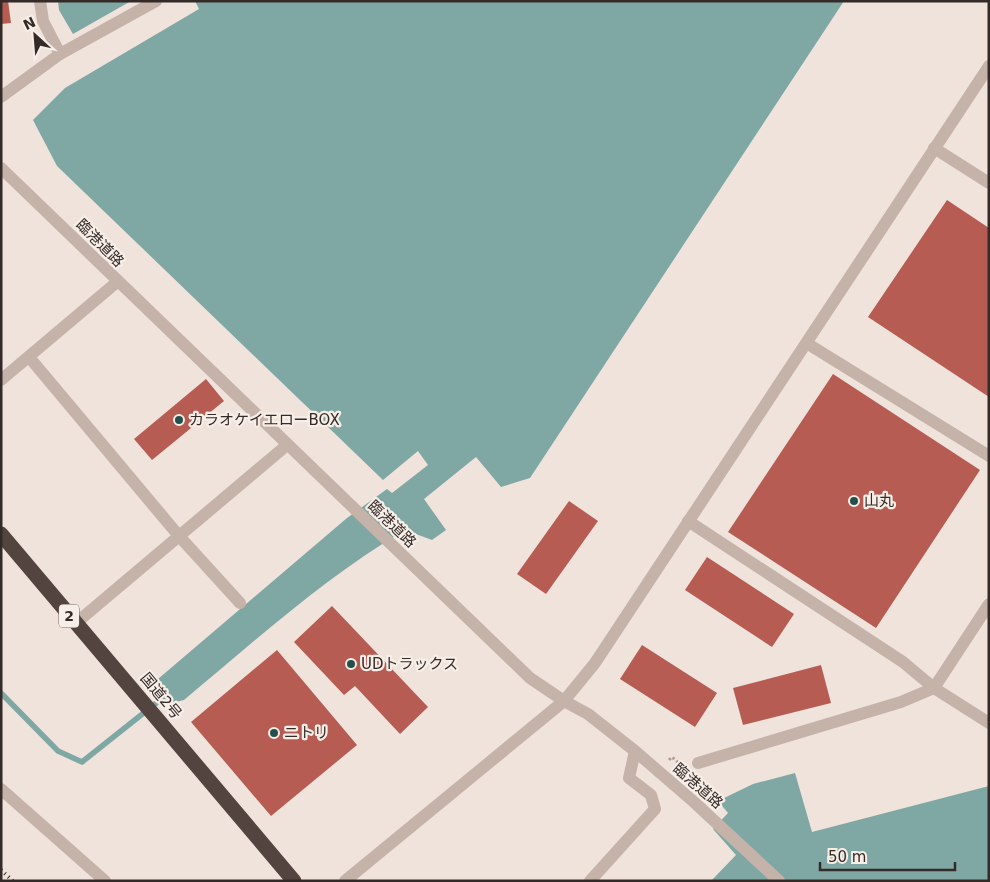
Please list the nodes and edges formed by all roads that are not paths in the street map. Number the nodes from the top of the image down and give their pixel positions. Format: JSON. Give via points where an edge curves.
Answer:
{"nodes":[{"id":1,"x":40,"y":1,"type":"edge"},
{"id":2,"x":156,"y":1,"type":"edge"},
{"id":3,"x":60,"y":54,"type":"junction"},
{"id":4,"x":989,"y":66,"type":"edge"},
{"id":5,"x":1,"y":97,"type":"edge"},
{"id":6,"x":934,"y":148,"type":"junction"},
{"id":7,"x":1,"y":168,"type":"edge"},
{"id":8,"x":989,"y":183,"type":"edge"},
{"id":9,"x":117,"y":282,"type":"junction"},
{"id":10,"x":808,"y":344,"type":"junction"},
{"id":11,"x":29,"y":357,"type":"junction"},
{"id":12,"x":1,"y":380,"type":"edge"},
{"id":13,"x":287,"y":445,"type":"junction"},
{"id":14,"x":989,"y":456,"type":"edge"},
{"id":15,"x":688,"y":521,"type":"junction"},
{"id":16,"x":1,"y":534,"type":"edge"},
{"id":17,"x":179,"y":536,"type":"junction"},
{"id":18,"x":240,"y":603,"type":"dead end"},
{"id":19,"x":989,"y":604,"type":"edge"},
{"id":20,"x":76,"y":623,"type":"junction"},
{"id":21,"x":934,"y":688,"type":"junction"},
{"id":22,"x":564,"y":701,"type":"junction"},
{"id":23,"x":989,"y":723,"type":"edge"},
{"id":24,"x":635,"y":751,"type":"junction"},
{"id":25,"x":698,"y":764,"type":"road end"},
{"id":26,"x":1,"y":788,"type":"edge"},
{"id":27,"x":105,"y":881,"type":"edge"},
{"id":28,"x":294,"y":881,"type":"edge"},
{"id":29,"x":345,"y":881,"type":"edge"},
{"id":30,"x":590,"y":881,"type":"edge"},
{"id":31,"x":779,"y":881,"type":"edge"}],
"edges":[{"from":1,"to":3,"type":"street","via":[[43,21]]},
{"from":2,"to":3,"type":"street"},
{"from":3,"to":5,"type":"street"},
{"from":4,"to":6,"type":"street"},
{"from":6,"to":8,"type":"street"},
{"from":6,"to":10,"type":"street"},
{"from":7,"to":9,"type":"street","name":"臨港道路"},
{"from":9,"to":11,"type":"street"},
{"from":9,"to":13,"type":"street","name":"臨港道路"},
{"from":10,"to":14,"type":"street"},
{"from":10,"to":15,"type":"street"},
{"from":11,"to":12,"type":"street"},
{"from":11,"to":17,"type":"street"},
{"from":13,"to":17,"type":"street"},
{"from":13,"to":22,"type":"street","name":"臨港道路","via":[[530,678]]},
{"from":15,"to":21,"type":"street","via":[[903,662]]},
{"from":15,"to":22,"type":"street","via":[[595,663]]},
{"from":16,"to":20,"type":"highway","name":"国道2号","number":"2"},
{"from":17,"to":18,"type":"street"},
{"from":17,"to":20,"type":"street"},
{"from":19,"to":21,"type":"street"},
{"from":20,"to":28,"type":"highway","name":"国道2号","number":"2"},
{"from":21,"to":23,"type":"street"},
{"from":21,"to":25,"type":"street","via":[[900,702]]},
{"from":22,"to":24,"type":"street","name":"臨港道路","via":[[588,714]]},
{"from":22,"to":29,"type":"street"},
{"from":24,"to":30,"type":"street","via":[[629,778],[651,795],[655,810]]},
{"from":24,"to":31,"type":"street","name":"臨港道路"},
{"from":26,"to":27,"type":"street"}]}
